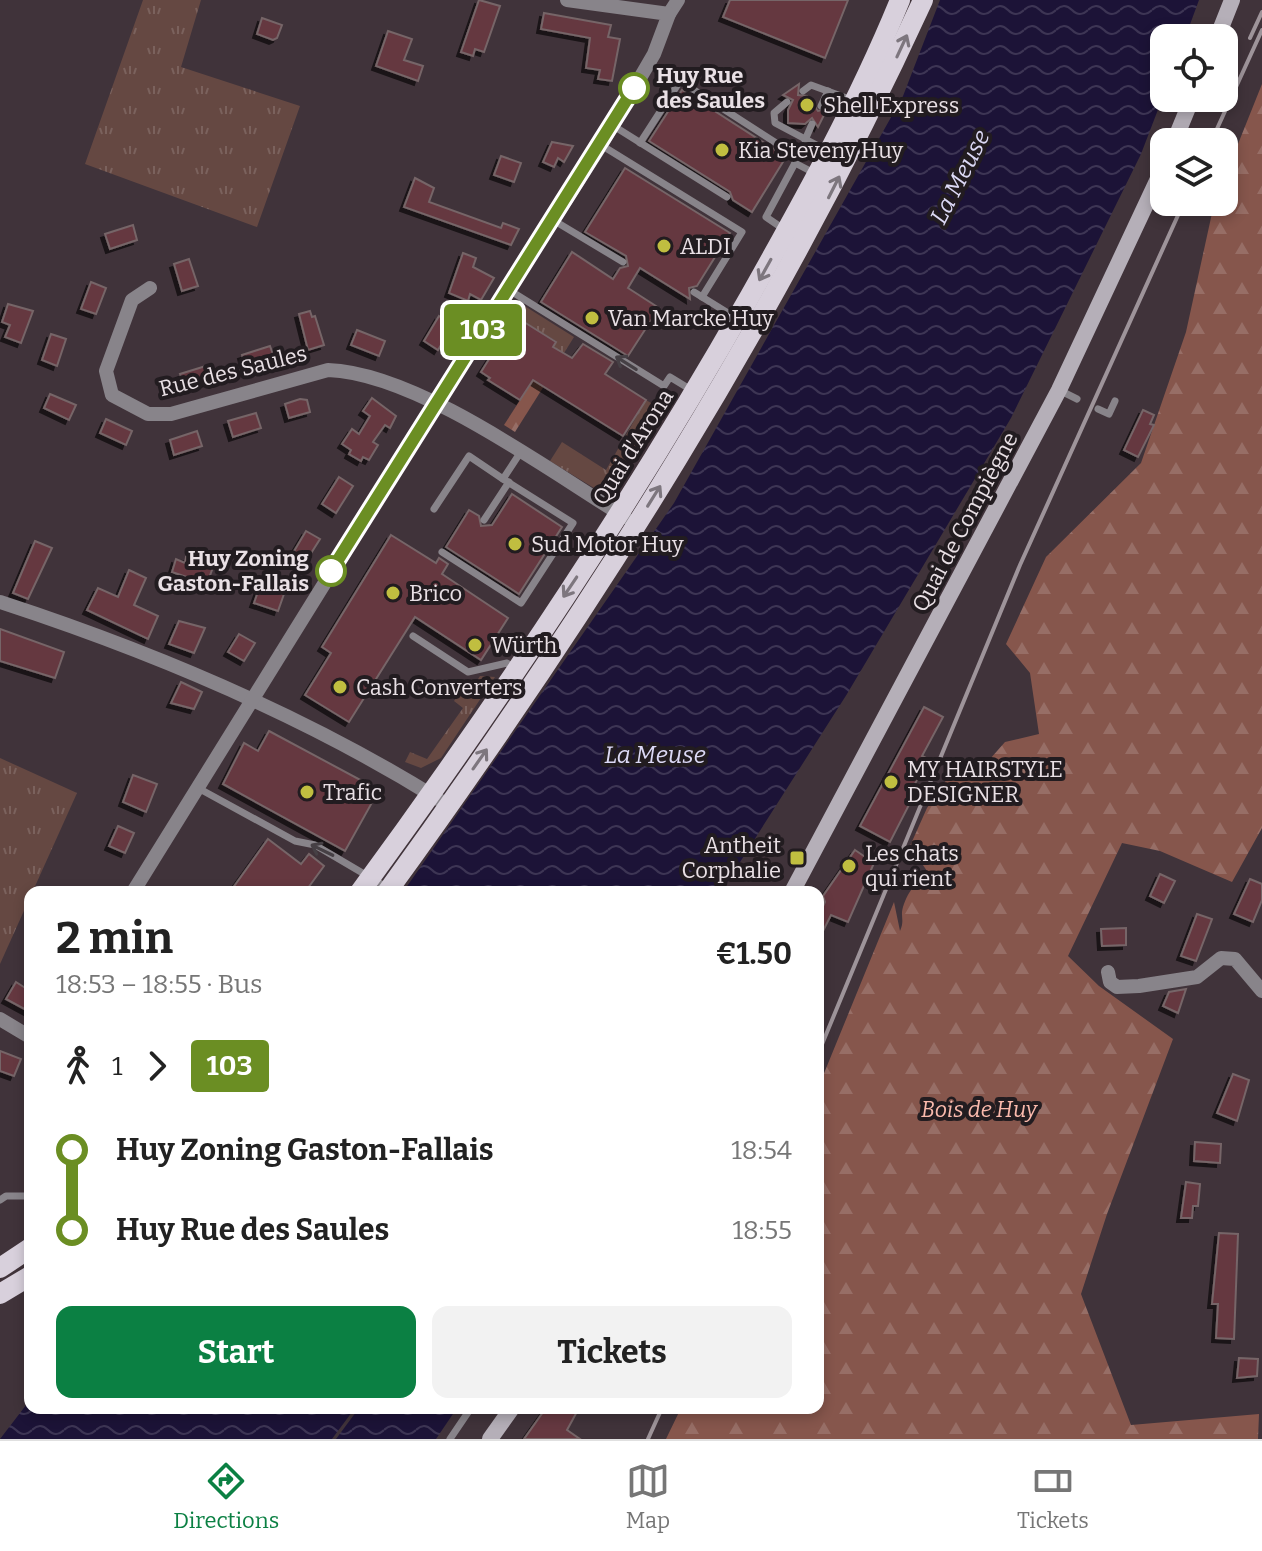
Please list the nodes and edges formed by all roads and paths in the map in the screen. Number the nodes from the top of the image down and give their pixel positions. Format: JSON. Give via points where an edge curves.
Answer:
{"nodes":[{"id":1,"x":567,"y":0,"type":"edge"},
{"id":2,"x":678,"y":0,"type":"edge"},
{"id":3,"x":900,"y":0,"type":"edge"},
{"id":4,"x":923,"y":0,"type":"edge"},
{"id":5,"x":1232,"y":0,"type":"edge"},
{"id":6,"x":669,"y":14,"type":"junction"},
{"id":7,"x":1223,"y":24,"type":"edge"},
{"id":8,"x":803,"y":91,"type":"dead end"},
{"id":9,"x":828,"y":91,"type":"junction"},
{"id":10,"x":866,"y":92,"type":"junction"},
{"id":11,"x":787,"y":102,"type":"dead end"},
{"id":12,"x":821,"y":106,"type":"dead end"},
{"id":13,"x":812,"y":124,"type":"dead end"},
{"id":14,"x":612,"y":125,"type":"junction"},
{"id":15,"x":805,"y":140,"type":"junction"},
{"id":16,"x":640,"y":143,"type":"junction"},
{"id":17,"x":601,"y":145,"type":"junction"},
{"id":18,"x":829,"y":152,"type":"junction"},
{"id":19,"x":795,"y":163,"type":"junction"},
{"id":20,"x":817,"y":175,"type":"junction"},
{"id":21,"x":1150,"y":196,"type":"edge"},
{"id":22,"x":727,"y":197,"type":"dead end"},
{"id":23,"x":553,"y":220,"type":"junction"},
{"id":24,"x":796,"y":236,"type":"junction"},
{"id":25,"x":623,"y":262,"type":"dead end"},
{"id":26,"x":150,"y":288,"type":"dead end"},
{"id":27,"x":509,"y":290,"type":"junction"},
{"id":28,"x":694,"y":292,"type":"dead end"},
{"id":29,"x":702,"y":297,"type":"junction"},
{"id":30,"x":737,"y":318,"type":"junction"},
{"id":31,"x":756,"y":329,"type":"junction"},
{"id":32,"x":1059,"y":390,"type":"junction"},
{"id":33,"x":704,"y":397,"type":"junction"},
{"id":34,"x":1077,"y":399,"type":"dead end"},
{"id":35,"x":1115,"y":401,"type":"dead end"},
{"id":36,"x":437,"y":402,"type":"junction"},
{"id":37,"x":1098,"y":409,"type":"dead end"},
{"id":38,"x":520,"y":453,"type":"junction"},
{"id":39,"x":506,"y":480,"type":"junction"},
{"id":40,"x":434,"y":509,"type":"dead end"},
{"id":41,"x":628,"y":519,"type":"junction"},
{"id":42,"x":484,"y":520,"type":"dead end"},
{"id":43,"x":442,"y":552,"type":"dead end"},
{"id":44,"x":0,"y":602,"type":"edge"},
{"id":45,"x":413,"y":636,"type":"dead end"},
{"id":46,"x":515,"y":669,"type":"junction"},
{"id":47,"x":534,"y":681,"type":"junction"},
{"id":48,"x":252,"y":699,"type":"junction"},
{"id":49,"x":197,"y":788,"type":"junction"},
{"id":50,"x":440,"y":800,"type":"junction"},
{"id":51,"x":366,"y":884,"type":"edge"},
{"id":52,"x":137,"y":886,"type":"edge"},
{"id":53,"x":391,"y":886,"type":"edge"},
{"id":54,"x":795,"y":886,"type":"edge"},
{"id":55,"x":1108,"y":972,"type":"dead end"},
{"id":56,"x":1262,"y":991,"type":"edge"},
{"id":57,"x":0,"y":1019,"type":"edge"},
{"id":58,"x":24,"y":1033,"type":"edge"},
{"id":59,"x":24,"y":1196,"type":"edge"},
{"id":60,"x":0,"y":1200,"type":"edge"},
{"id":61,"x":24,"y":1252,"type":"edge"},
{"id":62,"x":0,"y":1268,"type":"edge"},
{"id":63,"x":24,"y":1280,"type":"edge"},
{"id":64,"x":0,"y":1294,"type":"edge"},
{"id":65,"x":467,"y":1414,"type":"edge"},
{"id":66,"x":508,"y":1414,"type":"edge"},
{"id":67,"x":450,"y":1439,"type":"edge"},
{"id":68,"x":490,"y":1439,"type":"edge"}],
"edges":[{"from":1,"to":6,"type":"street"},
{"from":2,"to":6,"type":"street"},
{"from":3,"to":10,"type":"main road","name":"Quai d'Arona"},
{"from":10,"to":4,"type":"main road","name":"Quai d'Arona","one_way":true},
{"from":5,"to":7,"type":"main road"},
{"from":6,"to":14,"type":"street","via":[[654,54]]},
{"from":8,"to":9,"type":"lane","via":[[811,85]]},
{"from":9,"to":10,"type":"lane"},
{"from":9,"to":12,"type":"lane"},
{"from":10,"to":18,"type":"main road","name":"Quai d'Arona"},
{"from":24,"to":10,"type":"main road","name":"Quai d'Arona","one_way":true},
{"from":11,"to":15,"type":"lane","via":[[774,113],[775,123]]},
{"from":13,"to":15,"type":"lane"},
{"from":14,"to":16,"type":"lane"},
{"from":14,"to":17,"type":"street"},
{"from":15,"to":18,"type":"lane"},
{"from":16,"to":19,"type":"lane","via":[[680,81],[798,157]]},
{"from":16,"to":22,"type":"lane"},
{"from":17,"to":23,"type":"street"},
{"from":17,"to":29,"type":"lane","via":[[742,232]]},
{"from":18,"to":20,"type":"main road","name":"Quai d'Arona"},
{"from":19,"to":20,"type":"lane"},
{"from":19,"to":24,"type":"lane","via":[[766,217]]},
{"from":20,"to":24,"type":"main road","name":"Quai d'Arona"},
{"from":21,"to":32,"type":"main road","name":"Quai de Compiègne"},
{"from":23,"to":25,"type":"lane"},
{"from":23,"to":27,"type":"street"},
{"from":24,"to":30,"type":"main road","name":"Quai d'Arona","one_way":true},
{"from":24,"to":31,"type":"main road","name":"Quai d'Arona"},
{"from":26,"to":36,"type":"street","name":"Rue des Saules","via":[[132,300],[106,371],[112,395],[148,414],[171,414],[328,370],[349,371]]},
{"from":33,"to":27,"type":"lane","one_way":true,"via":[[670,377],[664,386]]},
{"from":27,"to":36,"type":"street"},
{"from":28,"to":29,"type":"lane"},
{"from":29,"to":30,"type":"lane"},
{"from":30,"to":31,"type":"lane"},
{"from":30,"to":33,"type":"main road","name":"Quai d'Arona"},
{"from":31,"to":33,"type":"main road","name":"Quai d'Arona"},
{"from":32,"to":34,"type":"lane"},
{"from":32,"to":54,"type":"main road","name":"Quai de Compiègne"},
{"from":33,"to":41,"type":"main road","name":"Quai d'Arona"},
{"from":35,"to":37,"type":"lane","via":[[1109,414]]},
{"from":36,"to":38,"type":"street","name":"Rue des Saules"},
{"from":36,"to":48,"type":"street"},
{"from":38,"to":39,"type":"lane"},
{"from":38,"to":41,"type":"street","name":"Rue des Saules"},
{"from":39,"to":40,"type":"lane","via":[[469,456]]},
{"from":39,"to":42,"type":"lane"},
{"from":39,"to":43,"type":"lane","via":[[573,523],[521,603]]},
{"from":41,"to":46,"type":"main road","name":"Quai d'Arona","one_way":true},
{"from":41,"to":47,"type":"main road","name":"Quai d'Arona"},
{"from":44,"to":48,"type":"street","via":[[83,629]]},
{"from":45,"to":46,"type":"lane","via":[[468,672],[507,663]]},
{"from":46,"to":47,"type":"lane"},
{"from":46,"to":50,"type":"main road","name":"Quai d'Arona"},
{"from":50,"to":47,"type":"main road","name":"Quai d'Arona","one_way":true},
{"from":48,"to":49,"type":"street"},
{"from":48,"to":50,"type":"street"},
{"from":51,"to":49,"type":"lane","one_way":true,"via":[[315,845],[295,841]]},
{"from":49,"to":52,"type":"street"},
{"from":50,"to":51,"type":"main road","name":"Quai d'Arona"},
{"from":50,"to":53,"type":"main road","name":"Quai d'Arona"},
{"from":55,"to":56,"type":"street","via":[[1117,987],[1139,986],[1197,977],[1221,958],[1235,959]]},
{"from":57,"to":58,"type":"street"},
{"from":59,"to":60,"type":"lane"},
{"from":61,"to":62,"type":"main road"},
{"from":63,"to":64,"type":"main road"},
{"from":65,"to":67,"type":"lane"},
{"from":66,"to":68,"type":"main road"}]}
